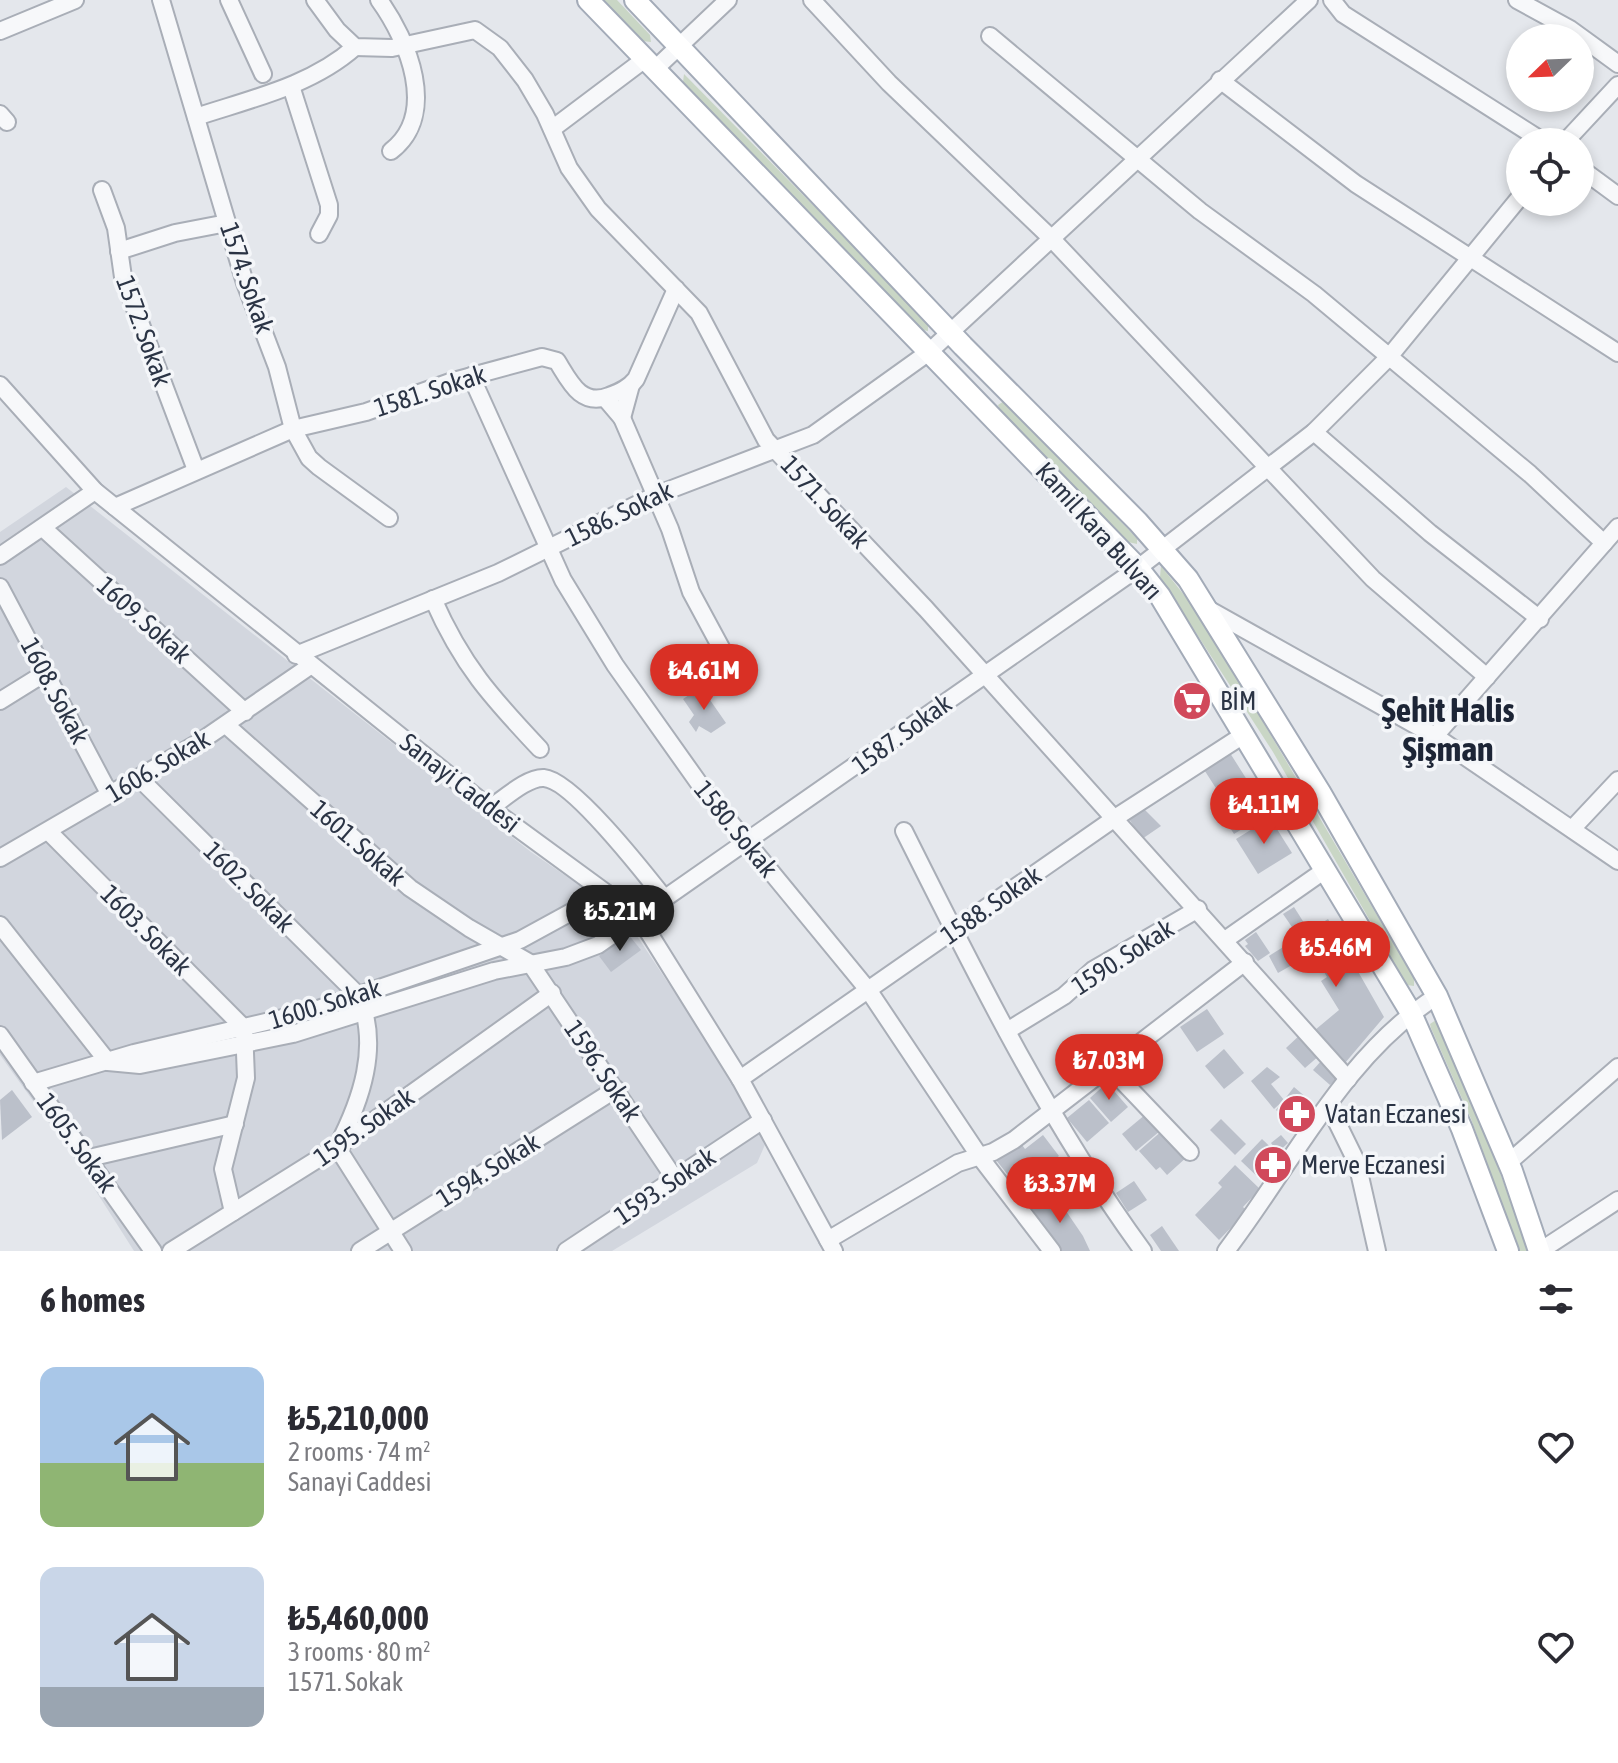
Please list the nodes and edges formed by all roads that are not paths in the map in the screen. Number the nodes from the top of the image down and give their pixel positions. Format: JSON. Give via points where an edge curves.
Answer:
{"nodes":[{"id":1,"x":75,"y":0,"type":"edge"},
{"id":2,"x":161,"y":0,"type":"edge"},
{"id":3,"x":229,"y":0,"type":"edge"},
{"id":4,"x":315,"y":0,"type":"edge"},
{"id":5,"x":379,"y":0,"type":"edge"},
{"id":6,"x":588,"y":0,"type":"edge"},
{"id":7,"x":635,"y":0,"type":"edge"},
{"id":8,"x":728,"y":0,"type":"edge"},
{"id":9,"x":812,"y":0,"type":"edge"},
{"id":10,"x":1309,"y":0,"type":"edge"},
{"id":11,"x":1332,"y":0,"type":"edge"},
{"id":12,"x":1517,"y":0,"type":"edge"},
{"id":13,"x":0,"y":31,"type":"edge"},
{"id":14,"x":990,"y":36,"type":"dead end"},
{"id":15,"x":405,"y":45,"type":"junction"},
{"id":16,"x":355,"y":47,"type":"junction"},
{"id":17,"x":679,"y":47,"type":"junction"},
{"id":18,"x":650,"y":64,"type":"junction"},
{"id":19,"x":1618,"y":64,"type":"edge"},
{"id":20,"x":263,"y":74,"type":"dead end"},
{"id":21,"x":1220,"y":80,"type":"junction"},
{"id":22,"x":1618,"y":85,"type":"edge"},
{"id":23,"x":291,"y":86,"type":"junction"},
{"id":24,"x":196,"y":117,"type":"junction"},
{"id":25,"x":1522,"y":128,"type":"edge"},
{"id":26,"x":1578,"y":128,"type":"edge"},
{"id":27,"x":552,"y":129,"type":"junction"},
{"id":28,"x":391,"y":151,"type":"dead end"},
{"id":29,"x":1135,"y":158,"type":"junction"},
{"id":30,"x":1594,"y":178,"type":"edge"},
{"id":31,"x":102,"y":190,"type":"dead end"},
{"id":32,"x":1618,"y":196,"type":"edge"},
{"id":33,"x":1506,"y":214,"type":"edge"},
{"id":34,"x":227,"y":223,"type":"junction"},
{"id":35,"x":319,"y":234,"type":"dead end"},
{"id":36,"x":1050,"y":237,"type":"junction"},
{"id":37,"x":119,"y":251,"type":"junction"},
{"id":38,"x":1472,"y":257,"type":"junction"},
{"id":39,"x":676,"y":289,"type":"junction"},
{"id":40,"x":950,"y":330,"type":"junction"},
{"id":41,"x":929,"y":352,"type":"junction"},
{"id":42,"x":1618,"y":353,"type":"edge"},
{"id":43,"x":1389,"y":357,"type":"junction"},
{"id":44,"x":471,"y":376,"type":"junction"},
{"id":45,"x":0,"y":385,"type":"edge"},
{"id":46,"x":631,"y":385,"type":"junction"},
{"id":47,"x":605,"y":398,"type":"junction"},
{"id":48,"x":622,"y":418,"type":"junction"},
{"id":49,"x":293,"y":429,"type":"junction"},
{"id":50,"x":1314,"y":432,"type":"junction"},
{"id":51,"x":777,"y":451,"type":"junction"},
{"id":52,"x":1268,"y":467,"type":"junction"},
{"id":53,"x":196,"y":470,"type":"junction"},
{"id":54,"x":95,"y":491,"type":"junction"},
{"id":55,"x":656,"y":495,"type":"junction"},
{"id":56,"x":115,"y":507,"type":"junction"},
{"id":57,"x":389,"y":518,"type":"dead end"},
{"id":58,"x":1618,"y":527,"type":"edge"},
{"id":59,"x":43,"y":528,"type":"junction"},
{"id":60,"x":1604,"y":543,"type":"junction"},
{"id":61,"x":548,"y":549,"type":"junction"},
{"id":62,"x":1164,"y":549,"type":"junction"},
{"id":63,"x":0,"y":556,"type":"edge"},
{"id":64,"x":1138,"y":568,"type":"junction"},
{"id":65,"x":0,"y":587,"type":"edge"},
{"id":66,"x":433,"y":599,"type":"junction"},
{"id":67,"x":1208,"y":609,"type":"junction"},
{"id":68,"x":1540,"y":619,"type":"junction"},
{"id":69,"x":296,"y":655,"type":"junction"},
{"id":70,"x":310,"y":666,"type":"junction"},
{"id":71,"x":45,"y":673,"type":"junction"},
{"id":72,"x":985,"y":674,"type":"junction"},
{"id":73,"x":1487,"y":677,"type":"junction"},
{"id":74,"x":739,"y":681,"type":"dead end"},
{"id":75,"x":0,"y":701,"type":"edge"},
{"id":76,"x":245,"y":712,"type":"junction"},
{"id":77,"x":226,"y":725,"type":"junction"},
{"id":78,"x":1245,"y":734,"type":"junction"},
{"id":79,"x":1435,"y":736,"type":"junction"},
{"id":80,"x":540,"y":749,"type":"dead end"},
{"id":81,"x":139,"y":778,"type":"junction"},
{"id":82,"x":1618,"y":780,"type":"edge"},
{"id":83,"x":110,"y":795,"type":"junction"},
{"id":84,"x":490,"y":808,"type":"junction"},
{"id":85,"x":1115,"y":818,"type":"junction"},
{"id":86,"x":1572,"y":829,"type":"junction"},
{"id":87,"x":48,"y":831,"type":"junction"},
{"id":88,"x":904,"y":831,"type":"dead end"},
{"id":89,"x":748,"y":843,"type":"junction"},
{"id":90,"x":0,"y":858,"type":"edge"},
{"id":91,"x":1618,"y":861,"type":"edge"},
{"id":92,"x":1325,"y":870,"type":"junction"},
{"id":93,"x":606,"y":893,"type":"junction"},
{"id":94,"x":665,"y":899,"type":"junction"},
{"id":95,"x":1198,"y":909,"type":"junction"},
{"id":96,"x":639,"y":917,"type":"junction"},
{"id":97,"x":0,"y":925,"type":"edge"},
{"id":98,"x":954,"y":931,"type":"junction"},
{"id":99,"x":1225,"y":940,"type":"junction"},
{"id":100,"x":501,"y":947,"type":"junction"},
{"id":101,"x":1245,"y":962,"type":"junction"},
{"id":102,"x":530,"y":963,"type":"junction"},
{"id":103,"x":869,"y":991,"type":"junction"},
{"id":104,"x":552,"y":993,"type":"junction"},
{"id":105,"x":358,"y":995,"type":"junction"},
{"id":106,"x":1437,"y":996,"type":"junction"},
{"id":107,"x":367,"y":1013,"type":"junction"},
{"id":108,"x":1411,"y":1013,"type":"junction"},
{"id":109,"x":1007,"y":1031,"type":"junction"},
{"id":110,"x":0,"y":1035,"type":"edge"},
{"id":111,"x":245,"y":1037,"type":"junction"},
{"id":112,"x":8,"y":1062,"type":"edge"},
{"id":113,"x":108,"y":1062,"type":"junction"},
{"id":114,"x":1109,"y":1067,"type":"junction"},
{"id":115,"x":1616,"y":1075,"type":"edge"},
{"id":116,"x":740,"y":1079,"type":"junction"},
{"id":117,"x":1348,"y":1079,"type":"junction"},
{"id":118,"x":33,"y":1083,"type":"junction"},
{"id":119,"x":616,"y":1089,"type":"junction"},
{"id":120,"x":1329,"y":1106,"type":"junction"},
{"id":121,"x":1053,"y":1110,"type":"junction"},
{"id":122,"x":763,"y":1120,"type":"junction"},
{"id":123,"x":235,"y":1124,"type":"junction"},
{"id":124,"x":337,"y":1147,"type":"junction"},
{"id":125,"x":1190,"y":1152,"type":"dead end"},
{"id":126,"x":980,"y":1157,"type":"junction"},
{"id":127,"x":89,"y":1158,"type":"junction"},
{"id":128,"x":1508,"y":1163,"type":"junction"},
{"id":129,"x":675,"y":1179,"type":"junction"},
{"id":130,"x":1616,"y":1206,"type":"edge"},
{"id":131,"x":233,"y":1212,"type":"junction"},
{"id":132,"x":391,"y":1231,"type":"junction"},
{"id":133,"x":831,"y":1246,"type":"edge"},
{"id":134,"x":1231,"y":1249,"type":"edge"},
{"id":135,"x":153,"y":1251,"type":"edge"},
{"id":136,"x":171,"y":1251,"type":"edge"},
{"id":137,"x":360,"y":1251,"type":"edge"},
{"id":138,"x":403,"y":1251,"type":"edge"},
{"id":139,"x":566,"y":1251,"type":"edge"},
{"id":140,"x":1052,"y":1251,"type":"edge"},
{"id":141,"x":1143,"y":1251,"type":"edge"},
{"id":142,"x":1377,"y":1251,"type":"edge"},
{"id":143,"x":1508,"y":1251,"type":"edge"},
{"id":144,"x":1540,"y":1251,"type":"edge"}],
"edges":[{"from":1,"to":13,"type":"street"},
{"from":2,"to":24,"type":"street","name":"1574. Sokak"},
{"from":3,"to":20,"type":"street"},
{"from":4,"to":16,"type":"street"},
{"from":5,"to":15,"type":"street"},
{"from":6,"to":18,"type":"main road","name":"Kamil Kara Bulvarı"},
{"from":7,"to":17,"type":"main road","name":"Kamil Kara Bulvarı"},
{"from":8,"to":17,"type":"street"},
{"from":9,"to":36,"type":"street","via":[[889,83]]},
{"from":10,"to":21,"type":"street","name":"1586. Sokak"},
{"from":11,"to":25,"type":"street","via":[[1343,14]]},
{"from":12,"to":19,"type":"street"},
{"from":14,"to":29,"type":"street"},
{"from":15,"to":16,"type":"street","name":"1571. Sokak"},
{"from":15,"to":27,"type":"street","name":"1571. Sokak","via":[[463,31],[485,34],[525,80]]},
{"from":15,"to":28,"type":"street","via":[[415,118],[408,138]]},
{"from":16,"to":23,"type":"street"},
{"from":17,"to":18,"type":"street"},
{"from":17,"to":40,"type":"main road","name":"Kamil Kara Bulvarı"},
{"from":18,"to":27,"type":"street"},
{"from":18,"to":41,"type":"main road","name":"Kamil Kara Bulvarı"},
{"from":21,"to":29,"type":"street","name":"1586. Sokak"},
{"from":21,"to":38,"type":"street","via":[[1356,184]]},
{"from":22,"to":26,"type":"street"},
{"from":23,"to":24,"type":"street"},
{"from":23,"to":35,"type":"street","via":[[329,205]]},
{"from":24,"to":34,"type":"street","name":"1574. Sokak"},
{"from":27,"to":39,"type":"street","name":"1571. Sokak","via":[[591,201]]},
{"from":29,"to":36,"type":"street","name":"1586. Sokak"},
{"from":29,"to":43,"type":"street"},
{"from":30,"to":32,"type":"street"},
{"from":31,"to":37,"type":"street","name":"1572. Sokak"},
{"from":33,"to":38,"type":"street","name":"1587. Sokak"},
{"from":34,"to":37,"type":"street"},
{"from":34,"to":49,"type":"street","name":"1574. Sokak"},
{"from":36,"to":40,"type":"street","name":"1586. Sokak"},
{"from":36,"to":52,"type":"street"},
{"from":37,"to":53,"type":"street","name":"1572. Sokak","via":[[123,277]]},
{"from":38,"to":42,"type":"street"},
{"from":38,"to":43,"type":"street","name":"1587. Sokak"},
{"from":39,"to":46,"type":"street"},
{"from":39,"to":51,"type":"street","name":"1571. Sokak","via":[[699,313],[759,429]]},
{"from":40,"to":41,"type":"street","name":"1586. Sokak"},
{"from":40,"to":62,"type":"main road","name":"Kamil Kara Bulvarı"},
{"from":41,"to":51,"type":"street","name":"1586. Sokak","via":[[813,435]]},
{"from":41,"to":64,"type":"main road","name":"Kamil Kara Bulvarı"},
{"from":43,"to":50,"type":"street","name":"1587. Sokak"},
{"from":43,"to":60,"type":"street"},
{"from":44,"to":47,"type":"street","name":"1581. Sokak","via":[[551,357],[580,395]]},
{"from":44,"to":49,"type":"street","name":"1581. Sokak","via":[[366,412]]},
{"from":44,"to":61,"type":"street","name":"1580. Sokak"},
{"from":45,"to":54,"type":"street","name":"Sanayi Caddesi"},
{"from":46,"to":47,"type":"street"},
{"from":46,"to":48,"type":"street"},
{"from":47,"to":48,"type":"street"},
{"from":48,"to":55,"type":"street"},
{"from":49,"to":53,"type":"street","name":"1581. Sokak"},
{"from":49,"to":57,"type":"street","name":"1574. Sokak","via":[[319,467]]},
{"from":50,"to":52,"type":"street","name":"1587. Sokak"},
{"from":50,"to":68,"type":"street"},
{"from":51,"to":55,"type":"street","name":"1586. Sokak"},
{"from":51,"to":72,"type":"street","name":"1571. Sokak"},
{"from":52,"to":62,"type":"street","name":"1587. Sokak"},
{"from":52,"to":73,"type":"street","via":[[1373,579]]},
{"from":53,"to":56,"type":"street","name":"1581. Sokak"},
{"from":54,"to":56,"type":"street","name":"Sanayi Caddesi"},
{"from":54,"to":59,"type":"street"},
{"from":55,"to":61,"type":"street","name":"1586. Sokak"},
{"from":55,"to":74,"type":"street","via":[[691,592]]},
{"from":56,"to":69,"type":"street","name":"Sanayi Caddesi"},
{"from":58,"to":60,"type":"street"},
{"from":59,"to":63,"type":"street"},
{"from":59,"to":76,"type":"street","name":"1609. Sokak"},
{"from":60,"to":68,"type":"street"},
{"from":61,"to":66,"type":"street","name":"1586. Sokak"},
{"from":61,"to":89,"type":"street","name":"1580. Sokak","via":[[634,693]]},
{"from":62,"to":64,"type":"street","name":"1587. Sokak"},
{"from":62,"to":67,"type":"main road","name":"Kamil Kara Bulvarı"},
{"from":64,"to":72,"type":"street","name":"1587. Sokak"},
{"from":64,"to":78,"type":"main road","name":"Kamil Kara Bulvarı"},
{"from":65,"to":71,"type":"street","name":"1608. Sokak"},
{"from":66,"to":69,"type":"street","name":"1586. Sokak"},
{"from":66,"to":80,"type":"street","via":[[476,679]]},
{"from":67,"to":79,"type":"street"},
{"from":67,"to":106,"type":"main road","name":"Kamil Kara Bulvarı"},
{"from":68,"to":73,"type":"street"},
{"from":69,"to":70,"type":"street","name":"Sanayi Caddesi"},
{"from":70,"to":76,"type":"street","name":"1606. Sokak"},
{"from":70,"to":84,"type":"street","name":"Sanayi Caddesi"},
{"from":71,"to":75,"type":"street"},
{"from":71,"to":83,"type":"street","name":"1608. Sokak"},
{"from":72,"to":85,"type":"street","name":"1571. Sokak"},
{"from":72,"to":89,"type":"street","name":"1587. Sokak"},
{"from":73,"to":79,"type":"street"},
{"from":76,"to":77,"type":"street","name":"1606. Sokak"},
{"from":77,"to":81,"type":"street","name":"1606. Sokak"},
{"from":77,"to":100,"type":"street","name":"1601. Sokak","via":[[385,869]]},
{"from":78,"to":85,"type":"street","name":"1588. Sokak"},
{"from":78,"to":92,"type":"main road","name":"Kamil Kara Bulvarı"},
{"from":79,"to":86,"type":"street"},
{"from":81,"to":83,"type":"street","name":"1606. Sokak"},
{"from":81,"to":105,"type":"street","name":"1602. Sokak"},
{"from":82,"to":86,"type":"street"},
{"from":83,"to":87,"type":"street","name":"1606. Sokak"},
{"from":84,"to":93,"type":"street","name":"Sanayi Caddesi"},
{"from":84,"to":94,"type":"street","via":[[536,780],[552,780],[601,823]]},
{"from":85,"to":95,"type":"street","name":"1571. Sokak"},
{"from":85,"to":98,"type":"street","name":"1588. Sokak"},
{"from":86,"to":91,"type":"street"},
{"from":87,"to":90,"type":"street","name":"1606. Sokak"},
{"from":87,"to":111,"type":"street","name":"1603. Sokak"},
{"from":88,"to":98,"type":"street"},
{"from":89,"to":94,"type":"street","name":"1587. Sokak"},
{"from":89,"to":103,"type":"street","name":"1580. Sokak"},
{"from":92,"to":99,"type":"street"},
{"from":92,"to":108,"type":"main road","name":"Kamil Kara Bulvarı"},
{"from":93,"to":96,"type":"street","name":"Sanayi Caddesi"},
{"from":93,"to":100,"type":"street","name":"1600. Sokak"},
{"from":94,"to":96,"type":"street","name":"1587. Sokak"},
{"from":95,"to":99,"type":"street","name":"1571. Sokak"},
{"from":95,"to":109,"type":"street","name":"1590. Sokak","via":[[1093,970],[1064,996]]},
{"from":96,"to":102,"type":"street","name":"1587. Sokak","via":[[588,950]]},
{"from":96,"to":116,"type":"street","name":"Sanayi Caddesi"},
{"from":97,"to":113,"type":"street"},
{"from":98,"to":103,"type":"street","name":"1588. Sokak"},
{"from":98,"to":109,"type":"street"},
{"from":99,"to":101,"type":"street","name":"1571. Sokak"},
{"from":100,"to":102,"type":"street","name":"1601. Sokak"},
{"from":100,"to":105,"type":"street","name":"1600. Sokak"},
{"from":101,"to":114,"type":"street"},
{"from":101,"to":117,"type":"street","name":"1571. Sokak"},
{"from":102,"to":104,"type":"street","name":"1596. Sokak"},
{"from":102,"to":107,"type":"street","name":"1587. Sokak"},
{"from":103,"to":116,"type":"street","name":"1588. Sokak"},
{"from":103,"to":126,"type":"street","name":"1580. Sokak"},
{"from":104,"to":119,"type":"street","name":"1596. Sokak"},
{"from":104,"to":124,"type":"street","name":"1595. Sokak"},
{"from":105,"to":107,"type":"street","name":"1602. Sokak"},
{"from":105,"to":111,"type":"street","name":"1600. Sokak"},
{"from":106,"to":108,"type":"street"},
{"from":106,"to":128,"type":"main road","name":"Kamil Kara Bulvarı"},
{"from":107,"to":111,"type":"street","name":"1587. Sokak"},
{"from":107,"to":124,"type":"street","via":[[369,1040],[359,1101]]},
{"from":108,"to":117,"type":"street"},
{"from":108,"to":143,"type":"main road","name":"Kamil Kara Bulvarı"},
{"from":109,"to":121,"type":"street"},
{"from":110,"to":112,"type":"street","name":"1605. Sokak"},
{"from":111,"to":113,"type":"street","name":"1600. Sokak","via":[[134,1053]]},
{"from":111,"to":123,"type":"street","via":[[246,1078]]},
{"from":112,"to":118,"type":"street","name":"1605. Sokak"},
{"from":113,"to":118,"type":"street","name":"1600. Sokak"},
{"from":114,"to":121,"type":"street"},
{"from":114,"to":125,"type":"street"},
{"from":115,"to":128,"type":"street"},
{"from":116,"to":122,"type":"street","name":"Sanayi Caddesi"},
{"from":117,"to":120,"type":"street"},
{"from":118,"to":127,"type":"street","name":"1605. Sokak"},
{"from":119,"to":129,"type":"street","name":"1596. Sokak"},
{"from":119,"to":132,"type":"street","name":"1594. Sokak"},
{"from":120,"to":134,"type":"street"},
{"from":120,"to":142,"type":"street","via":[[1354,1154]]},
{"from":121,"to":126,"type":"street","via":[[1014,1140]]},
{"from":121,"to":141,"type":"street"},
{"from":122,"to":129,"type":"street","name":"1593. Sokak"},
{"from":122,"to":133,"type":"street","name":"Sanayi Caddesi"},
{"from":123,"to":127,"type":"street"},
{"from":123,"to":131,"type":"street","via":[[223,1169]]},
{"from":124,"to":131,"type":"street","name":"1595. Sokak"},
{"from":124,"to":132,"type":"street"},
{"from":126,"to":133,"type":"street","via":[[946,1169]]},
{"from":126,"to":140,"type":"street","name":"1580. Sokak"},
{"from":127,"to":135,"type":"street","name":"1605. Sokak"},
{"from":128,"to":144,"type":"main road","name":"Kamil Kara Bulvarı"},
{"from":129,"to":139,"type":"street","name":"1593. Sokak"},
{"from":130,"to":144,"type":"street"},
{"from":131,"to":136,"type":"street","name":"1595. Sokak"},
{"from":132,"to":137,"type":"street","name":"1594. Sokak"},
{"from":132,"to":138,"type":"street"}]}
